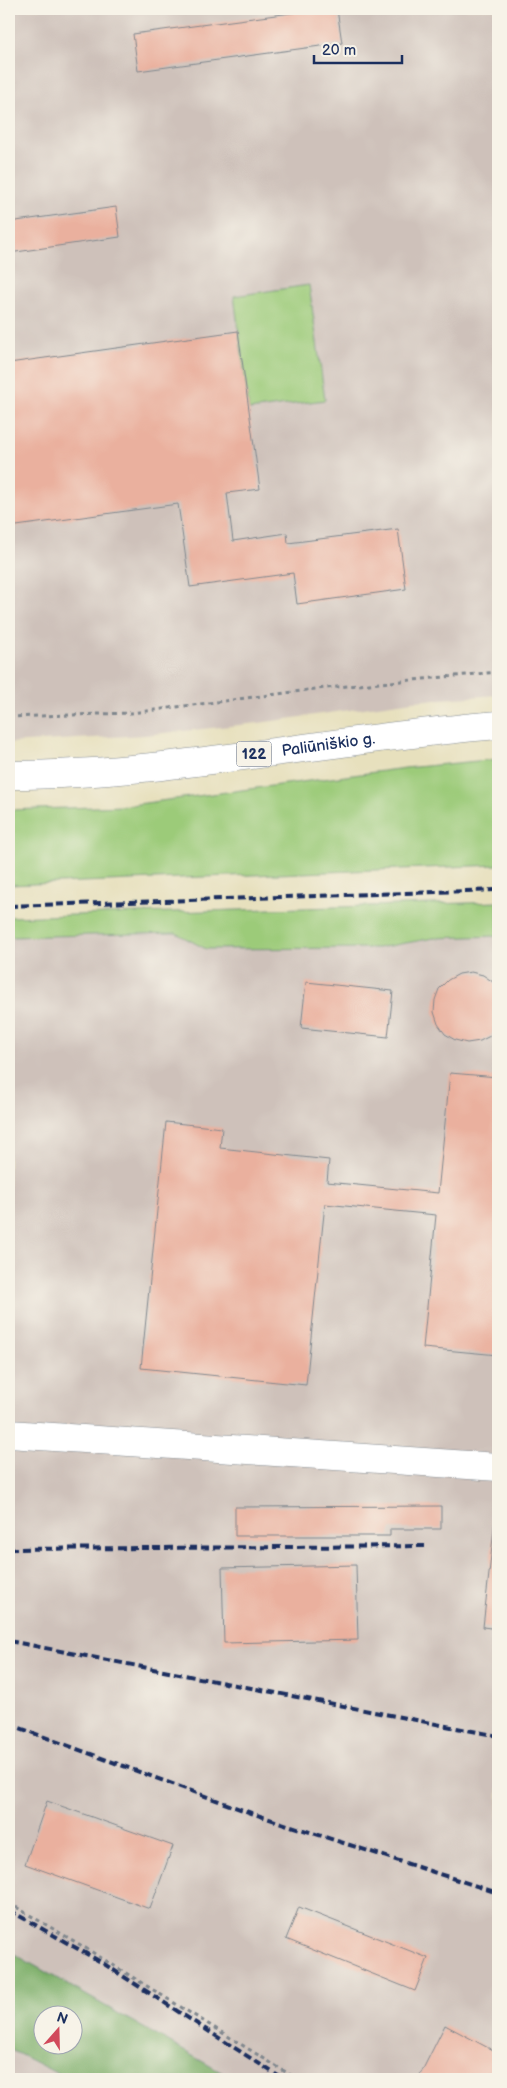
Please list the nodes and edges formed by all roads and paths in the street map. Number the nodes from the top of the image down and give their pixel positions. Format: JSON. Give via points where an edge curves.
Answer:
{"nodes":[{"id":1,"x":498,"y":672,"type":"edge"},
{"id":2,"x":9,"y":717,"type":"edge"},
{"id":3,"x":498,"y":725,"type":"edge"},
{"id":4,"x":9,"y":775,"type":"edge"},
{"id":5,"x":9,"y":1434,"type":"edge"},
{"id":6,"x":498,"y":1467,"type":"edge"},
{"id":7,"x":9,"y":1903,"type":"edge"},
{"id":8,"x":297,"y":2079,"type":"edge"}],
"edges":[{"from":1,"to":2,"type":"path","via":[[316,689],[132,713]]},
{"from":3,"to":4,"type":"main road","name":"Paliūniškio g.","number":"122","via":[[122,770]]},
{"from":5,"to":6,"type":"main road"},
{"from":7,"to":8,"type":"path"}]}
